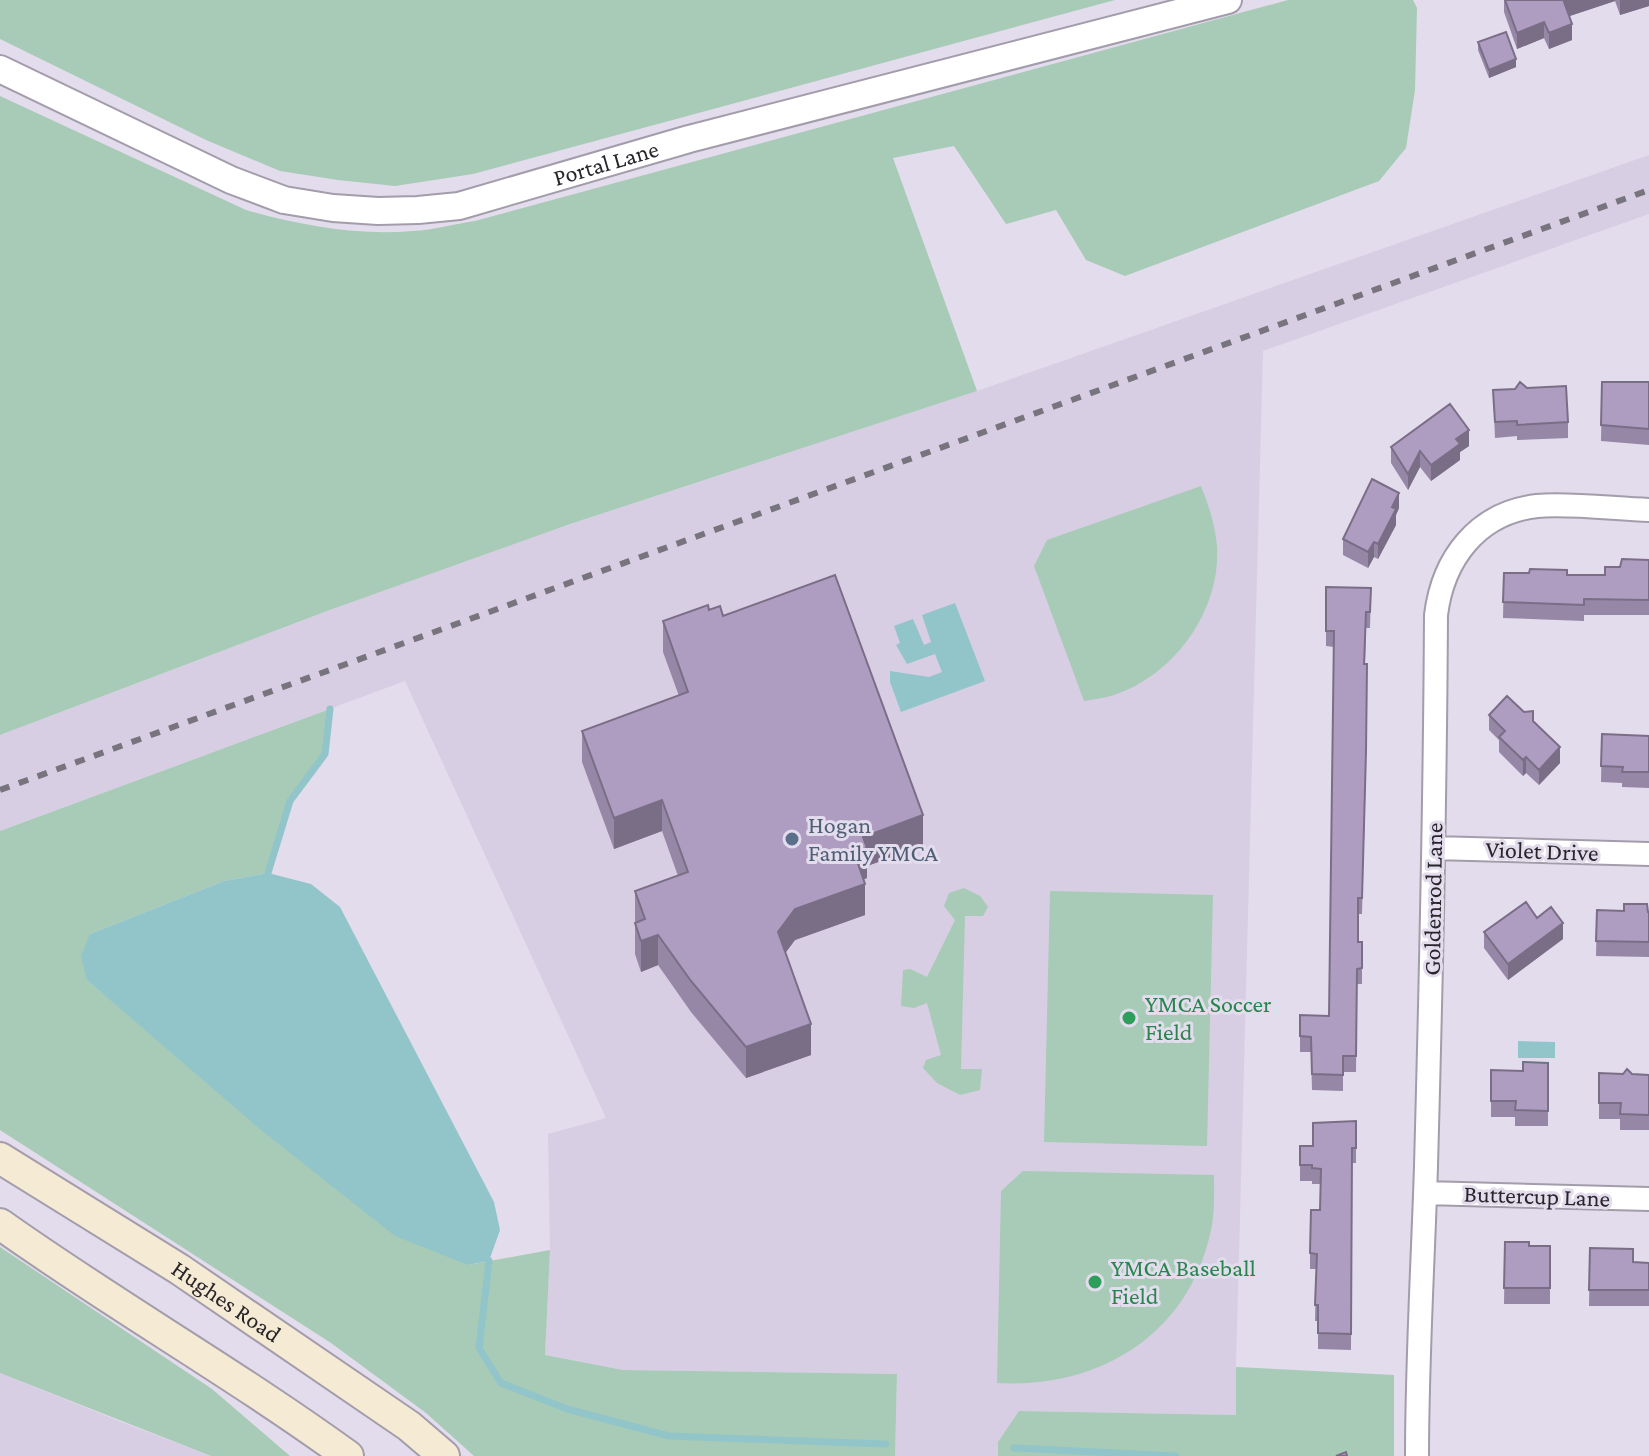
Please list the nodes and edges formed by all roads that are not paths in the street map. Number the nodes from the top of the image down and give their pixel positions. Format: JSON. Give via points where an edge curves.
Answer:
{"nodes":[{"id":1,"x":1228,"y":0,"type":"edge"},
{"id":2,"x":0,"y":69,"type":"edge"},
{"id":3,"x":1649,"y":510,"type":"edge"},
{"id":4,"x":1434,"y":848,"type":"junction"},
{"id":5,"x":1649,"y":854,"type":"edge"},
{"id":6,"x":0,"y":1158,"type":"edge"},
{"id":7,"x":1425,"y":1193,"type":"junction"},
{"id":8,"x":1649,"y":1199,"type":"edge"},
{"id":9,"x":0,"y":1224,"type":"edge"},
{"id":10,"x":348,"y":1456,"type":"edge"},
{"id":11,"x":444,"y":1456,"type":"edge"},
{"id":12,"x":1417,"y":1456,"type":"edge"}],
"edges":[{"from":1,"to":2,"type":"street","name":"Portal Lane","via":[[689,139],[459,206],[418,210],[333,208],[284,200],[231,180]]},
{"from":3,"to":4,"type":"street","name":"Goldenrod Lane","via":[[1536,506],[1494,519],[1460,547],[1440,587],[1436,615]]},
{"from":4,"to":5,"type":"street","name":"Violet Drive"},
{"from":4,"to":7,"type":"street","name":"Goldenrod Lane"},
{"from":6,"to":11,"type":"main road","name":"Hughes Road","via":[[179,1269],[409,1426]]},
{"from":7,"to":8,"type":"street","name":"Buttercup Lane"},
{"from":7,"to":12,"type":"street","name":"Goldenrod Lane"},
{"from":9,"to":10,"type":"main road"}]}
